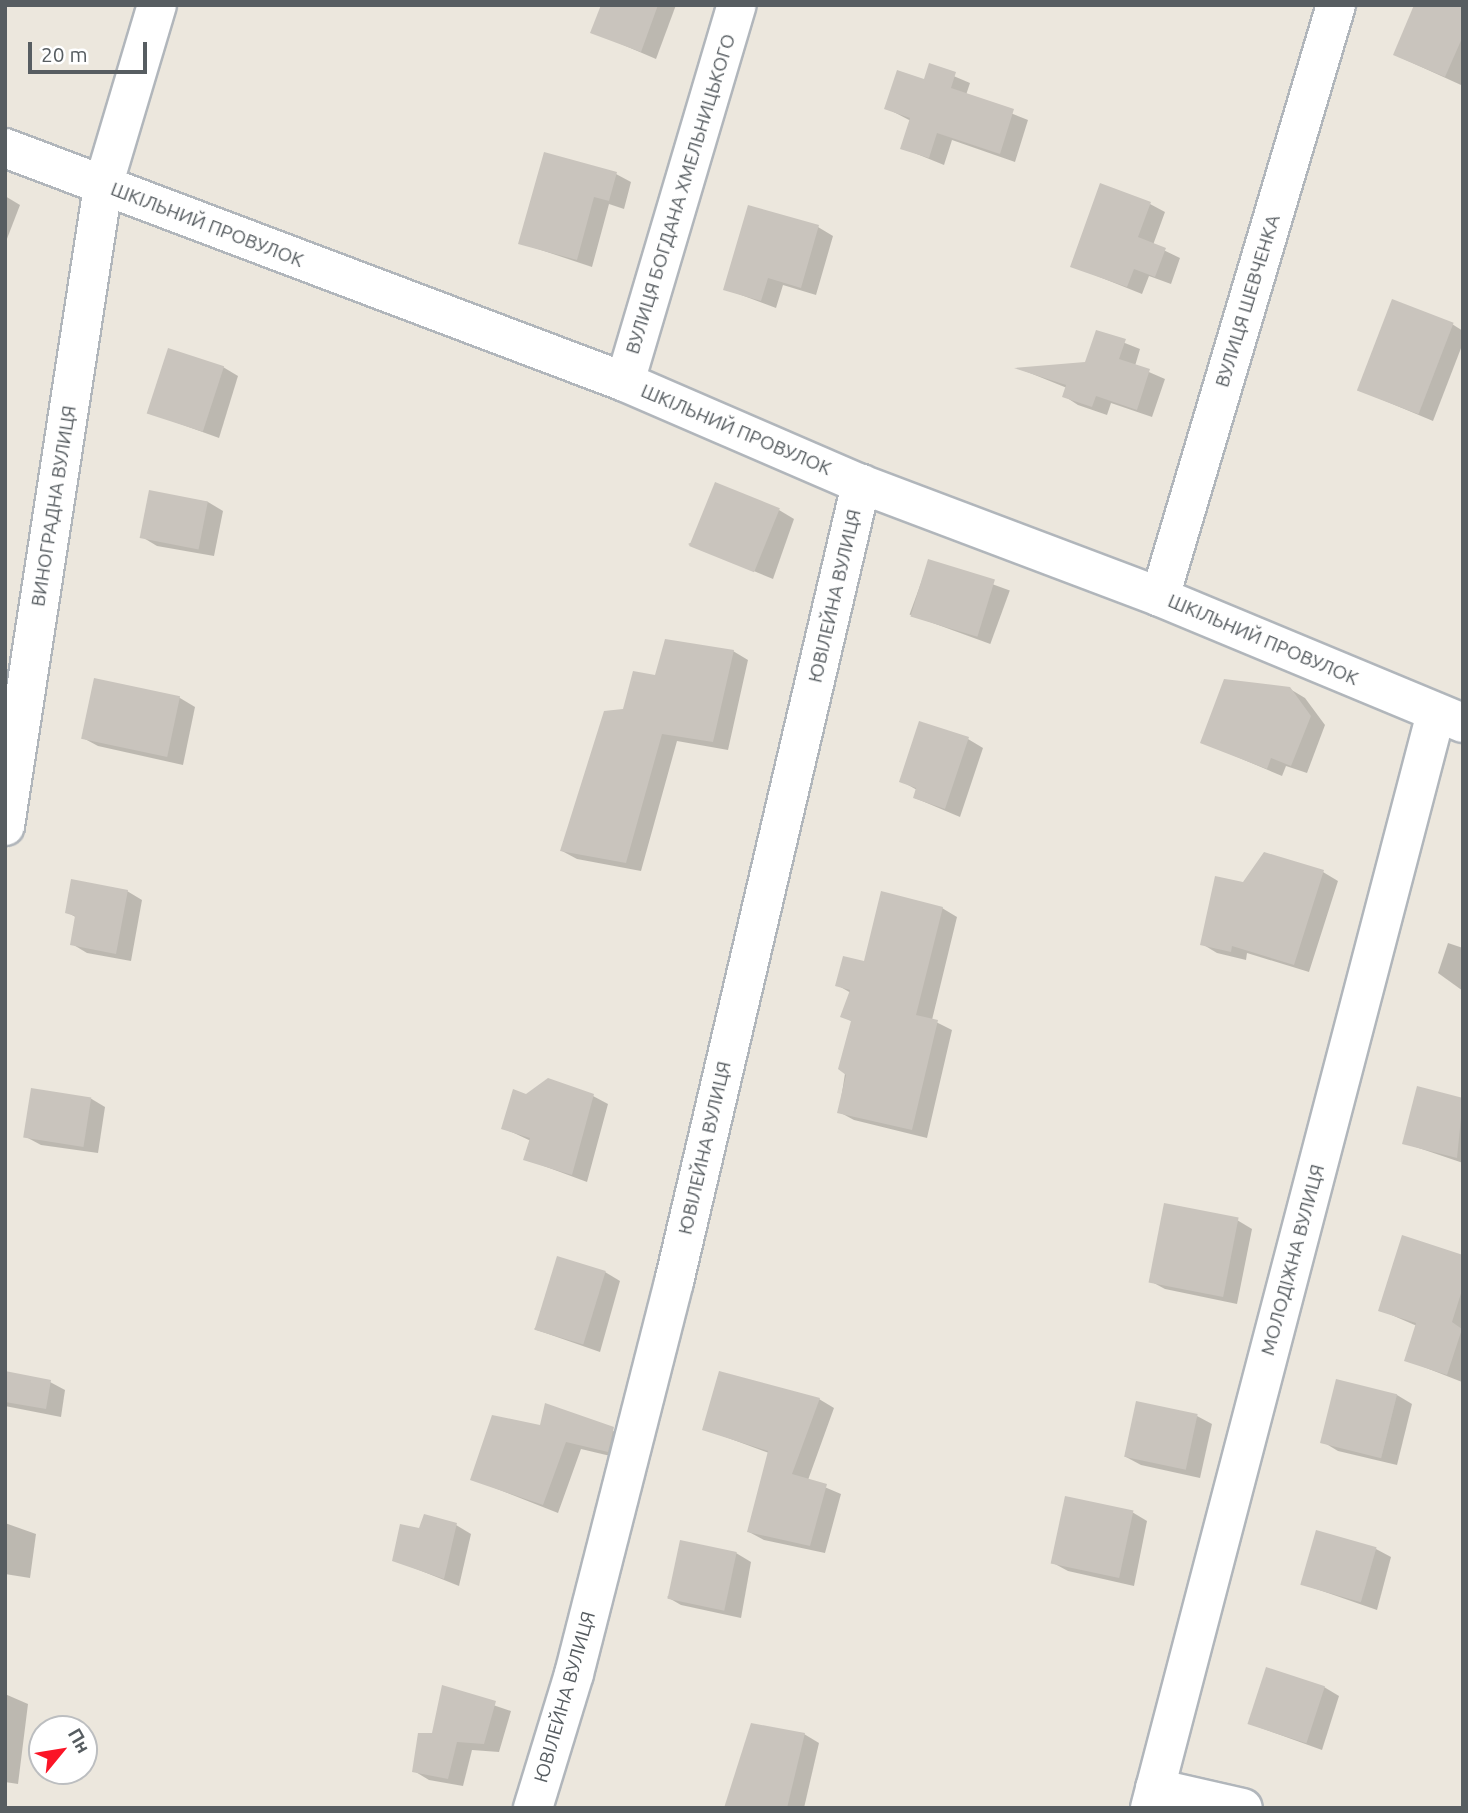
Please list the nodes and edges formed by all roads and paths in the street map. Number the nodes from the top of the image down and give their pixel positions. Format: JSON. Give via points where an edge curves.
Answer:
{"nodes":[{"id":1,"x":157,"y":5,"type":"edge"},
{"id":2,"x":737,"y":5,"type":"edge"},
{"id":3,"x":1336,"y":5,"type":"edge"},
{"id":4,"x":5,"y":148,"type":"edge"},
{"id":5,"x":103,"y":186,"type":"junction"},
{"id":6,"x":625,"y":382,"type":"junction"},
{"id":7,"x":861,"y":484,"type":"junction"},
{"id":8,"x":1160,"y":597,"type":"junction"},
{"id":9,"x":1449,"y":718,"type":"edge"},
{"id":10,"x":5,"y":826,"type":"edge"},
{"id":11,"x":1152,"y":1798,"type":"edge"},
{"id":12,"x":534,"y":1808,"type":"edge"},
{"id":13,"x":1242,"y":1808,"type":"edge"}],
"edges":[{"from":1,"to":5,"type":"street","name":"ВИНОГРАДНА ВУЛИЦЯ"},
{"from":2,"to":6,"type":"street","name":"ВУЛИЦЯ БОГДАНА ХМЕЛЬНИЦЬКОГО"},
{"from":3,"to":8,"type":"street","name":"ВУЛИЦЯ ШЕВЧЕНКА"},
{"from":4,"to":5,"type":"street","name":"ШКІЛЬНИЙ ПРОВУЛОК"},
{"from":5,"to":6,"type":"street","name":"ШКІЛЬНИЙ ПРОВУЛОК"},
{"from":5,"to":10,"type":"street","name":"ВИНОГРАДНА ВУЛИЦЯ"},
{"from":6,"to":7,"type":"street","name":"ШКІЛЬНИЙ ПРОВУЛОК"},
{"from":7,"to":8,"type":"street","name":"ШКІЛЬНИЙ ПРОВУЛОК"},
{"from":7,"to":12,"type":"street","name":"ЮВІЛЕЙНА ВУЛИЦЯ","via":[[674,1282],[574,1674]]},
{"from":8,"to":9,"type":"street","name":"ШКІЛЬНИЙ ПРОВУЛОК"},
{"from":9,"to":11,"type":"street","name":"МОЛОДІЖНА ВУЛИЦЯ"},
{"from":11,"to":13,"type":"street"}]}
